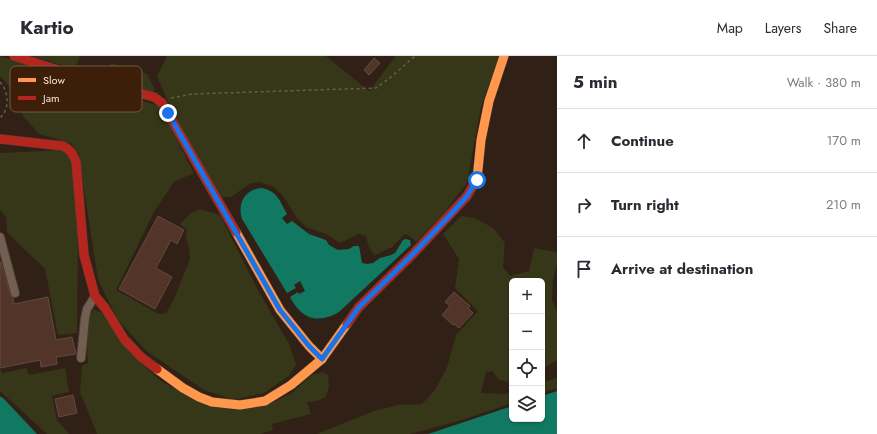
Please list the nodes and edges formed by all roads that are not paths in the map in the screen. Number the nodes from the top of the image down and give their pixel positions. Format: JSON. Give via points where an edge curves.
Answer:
{"nodes":[{"id":1,"x":14,"y":56,"type":"edge"},
{"id":2,"x":504,"y":56,"type":"edge"},
{"id":3,"x":45,"y":66,"type":"edge"},
{"id":4,"x":142,"y":94,"type":"edge"},
{"id":5,"x":0,"y":139,"type":"edge"},
{"id":6,"x":0,"y":237,"type":"edge"},
{"id":7,"x":15,"y":293,"type":"dead end"},
{"id":8,"x":95,"y":296,"type":"junction"},
{"id":9,"x":81,"y":358,"type":"dead end"},
{"id":10,"x":322,"y":359,"type":"junction"}],
"edges":[{"from":1,"to":3,"type":"street"},
{"from":2,"to":10,"type":"street","via":[[489,101],[481,140],[477,180],[450,215],[359,307]]},
{"from":4,"to":10,"type":"street","via":[[154,97],[162,103],[280,310]]},
{"from":5,"to":8,"type":"street","via":[[63,146],[73,153],[76,162],[84,255]]},
{"from":6,"to":7,"type":"street"},
{"from":8,"to":9,"type":"street","via":[[87,309]]},
{"from":8,"to":10,"type":"street","via":[[124,339],[141,357],[183,388],[212,402],[265,402]]}]}
